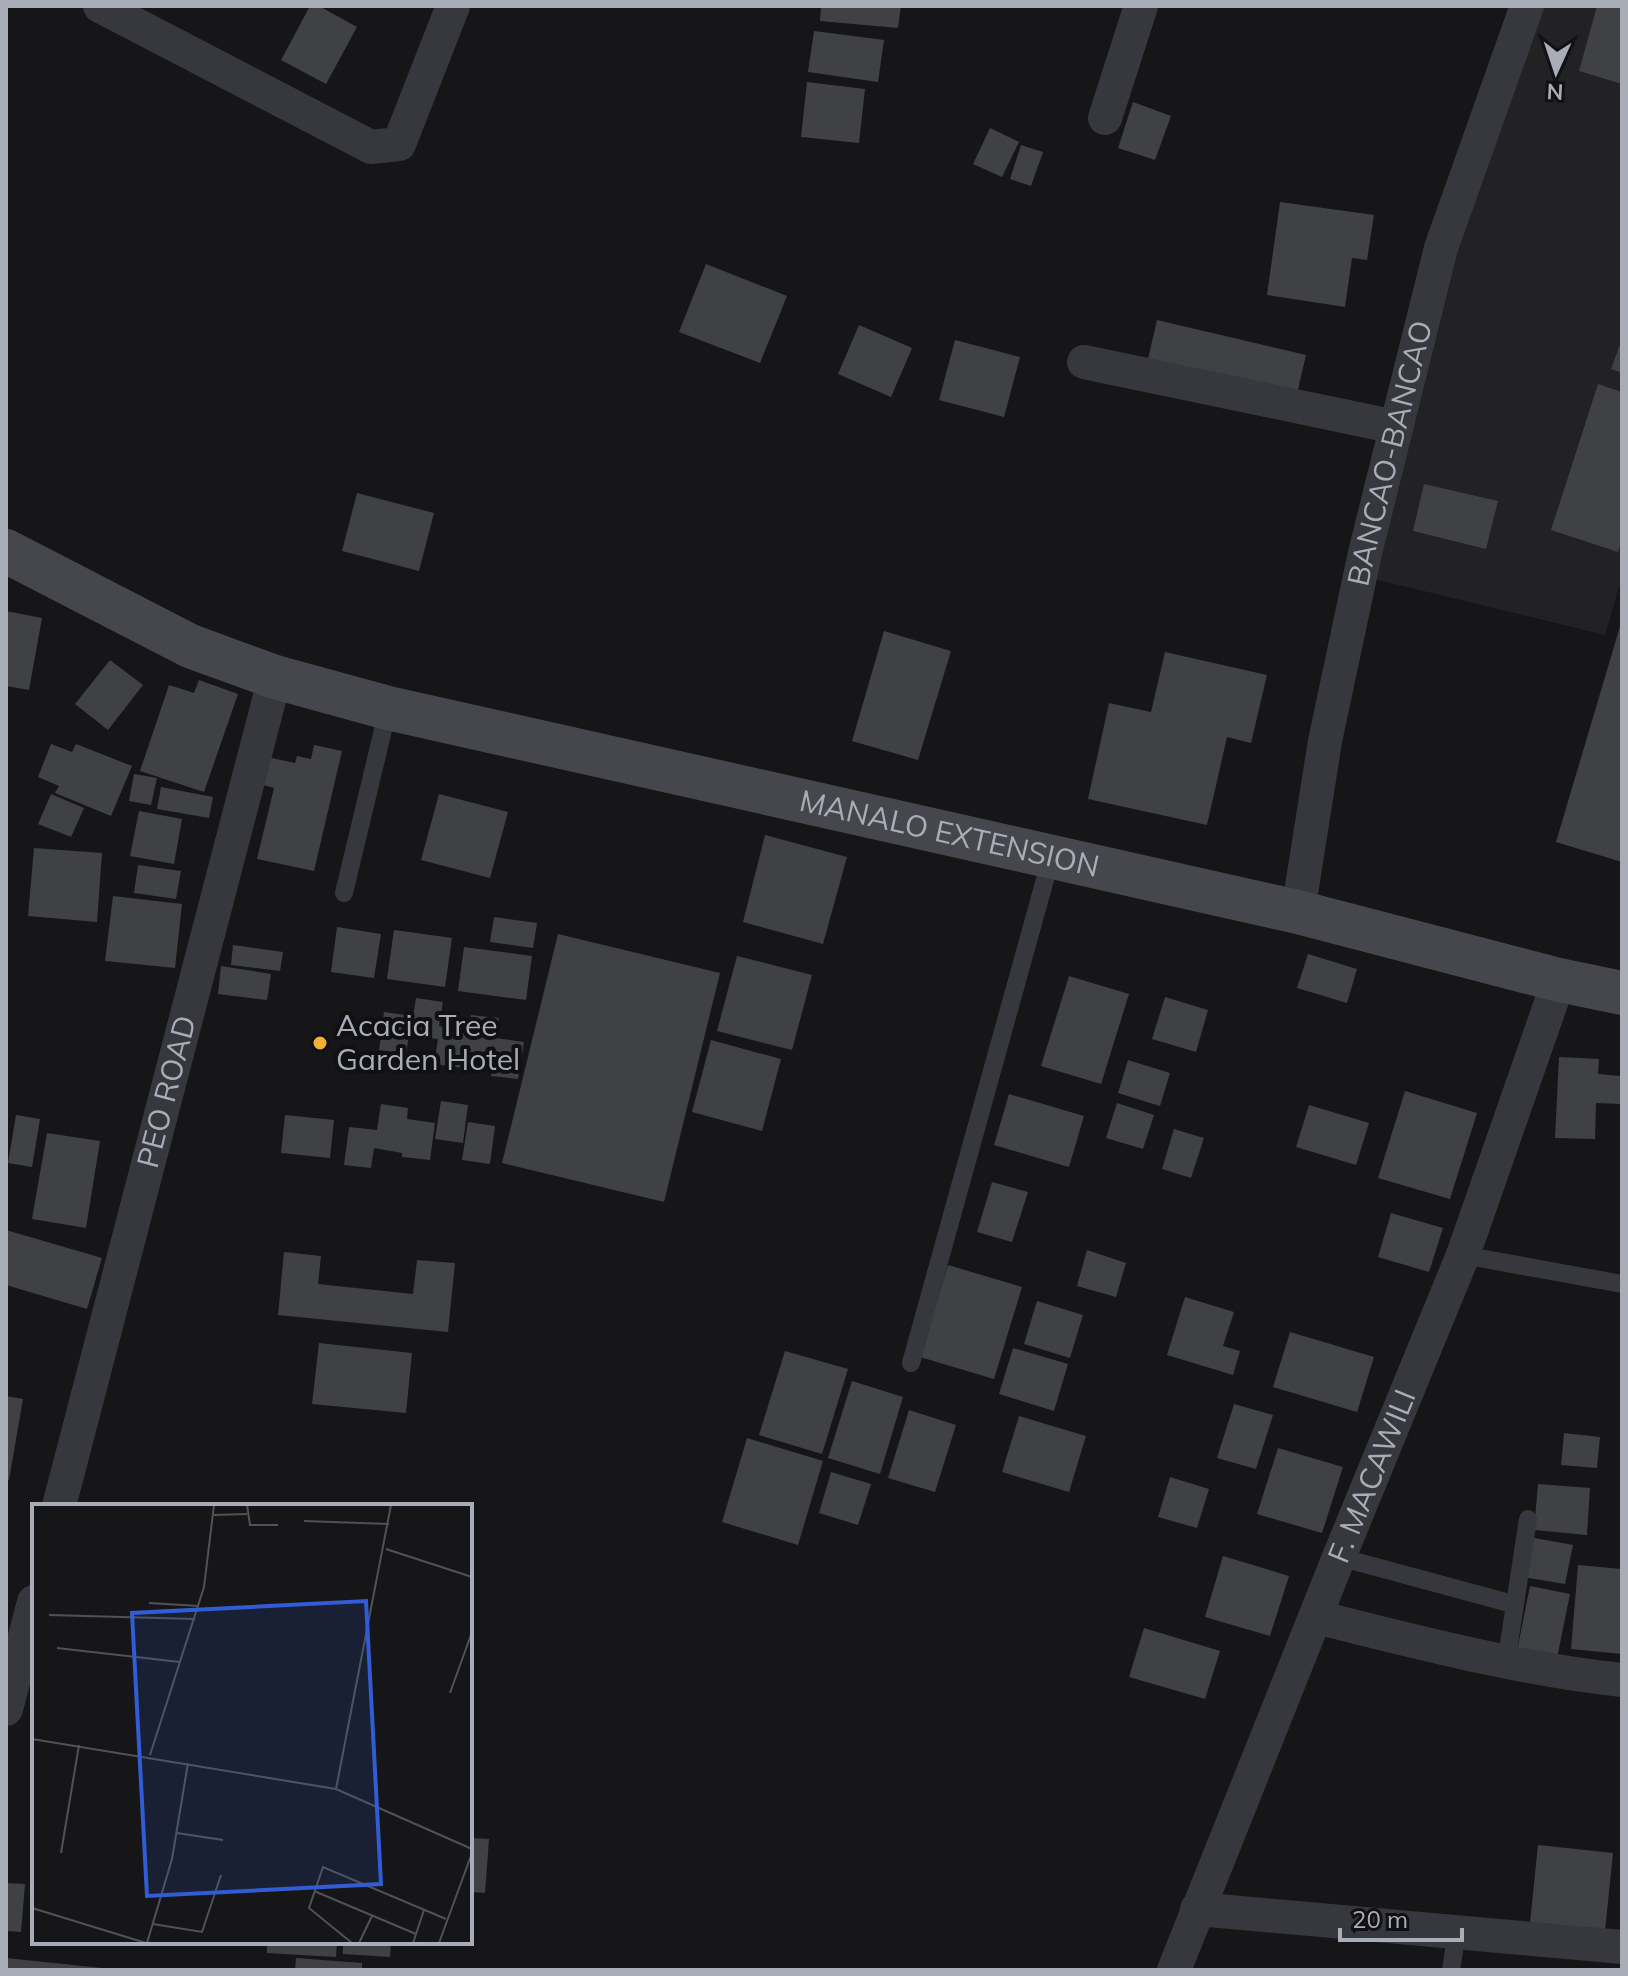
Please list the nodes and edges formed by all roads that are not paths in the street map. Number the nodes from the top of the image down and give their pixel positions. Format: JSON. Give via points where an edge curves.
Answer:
{"nodes":[{"id":1,"x":100,"y":6,"type":"edge"},
{"id":2,"x":453,"y":6,"type":"edge"},
{"id":3,"x":1141,"y":6,"type":"edge"},
{"id":4,"x":1527,"y":6,"type":"edge"},
{"id":5,"x":1105,"y":118,"type":"dead end"},
{"id":6,"x":1084,"y":362,"type":"dead end"},
{"id":7,"x":1396,"y":427,"type":"junction"},
{"id":8,"x":6,"y":551,"type":"edge"},
{"id":9,"x":275,"y":677,"type":"junction"},
{"id":10,"x":388,"y":708,"type":"junction"},
{"id":11,"x":1051,"y":858,"type":"junction"},
{"id":12,"x":344,"y":893,"type":"dead end"},
{"id":13,"x":1298,"y":912,"type":"junction"},
{"id":14,"x":1559,"y":980,"type":"junction"},
{"id":15,"x":1622,"y":993,"type":"edge"},
{"id":16,"x":1463,"y":1255,"type":"junction"},
{"id":17,"x":1622,"y":1284,"type":"edge"},
{"id":18,"x":911,"y":1363,"type":"dead end"},
{"id":19,"x":60,"y":1504,"type":"edge"},
{"id":20,"x":1528,"y":1519,"type":"dead end"},
{"id":21,"x":1339,"y":1557,"type":"junction"},
{"id":22,"x":1513,"y":1604,"type":"junction"},
{"id":23,"x":32,"y":1610,"type":"edge"},
{"id":24,"x":1316,"y":1617,"type":"junction"},
{"id":25,"x":1506,"y":1663,"type":"junction"},
{"id":26,"x":1622,"y":1680,"type":"edge"},
{"id":27,"x":6,"y":1709,"type":"edge"},
{"id":28,"x":1197,"y":1909,"type":"junction"},
{"id":29,"x":1457,"y":1932,"type":"junction"},
{"id":30,"x":1622,"y":1947,"type":"edge"},
{"id":31,"x":1174,"y":1970,"type":"edge"},
{"id":32,"x":1451,"y":1970,"type":"edge"}],
"edges":[{"from":1,"to":2,"type":"street","via":[[371,147],[399,144]]},
{"from":3,"to":5,"type":"street"},
{"from":4,"to":7,"type":"street","name":"BANCAO-BANCAO","via":[[1441,248]]},
{"from":6,"to":7,"type":"street"},
{"from":7,"to":13,"type":"street","name":"BANCAO-BANCAO","via":[[1325,741]]},
{"from":8,"to":9,"type":"street","name":"MANALO EXTENSION","via":[[190,646]]},
{"from":9,"to":10,"type":"street","name":"MANALO EXTENSION"},
{"from":9,"to":19,"type":"street","name":"PEO ROAD"},
{"from":10,"to":11,"type":"street","name":"MANALO EXTENSION"},
{"from":10,"to":12,"type":"lane"},
{"from":11,"to":13,"type":"street","name":"MANALO EXTENSION"},
{"from":11,"to":18,"type":"lane"},
{"from":13,"to":14,"type":"street","name":"MANALO EXTENSION"},
{"from":14,"to":15,"type":"street","name":"MANALO EXTENSION"},
{"from":14,"to":16,"type":"street","name":"F. MACAWILI"},
{"from":16,"to":17,"type":"lane"},
{"from":16,"to":21,"type":"street","name":"F. MACAWILI"},
{"from":20,"to":22,"type":"lane"},
{"from":21,"to":22,"type":"lane"},
{"from":21,"to":24,"type":"street","name":"F. MACAWILI"},
{"from":22,"to":25,"type":"lane"},
{"from":23,"to":27,"type":"street"},
{"from":24,"to":25,"type":"street"},
{"from":24,"to":28,"type":"street","name":"F. MACAWILI"},
{"from":25,"to":26,"type":"street"},
{"from":28,"to":29,"type":"street"},
{"from":28,"to":31,"type":"street","name":"F. MACAWILI"},
{"from":29,"to":30,"type":"street"},
{"from":29,"to":32,"type":"lane"}]}
